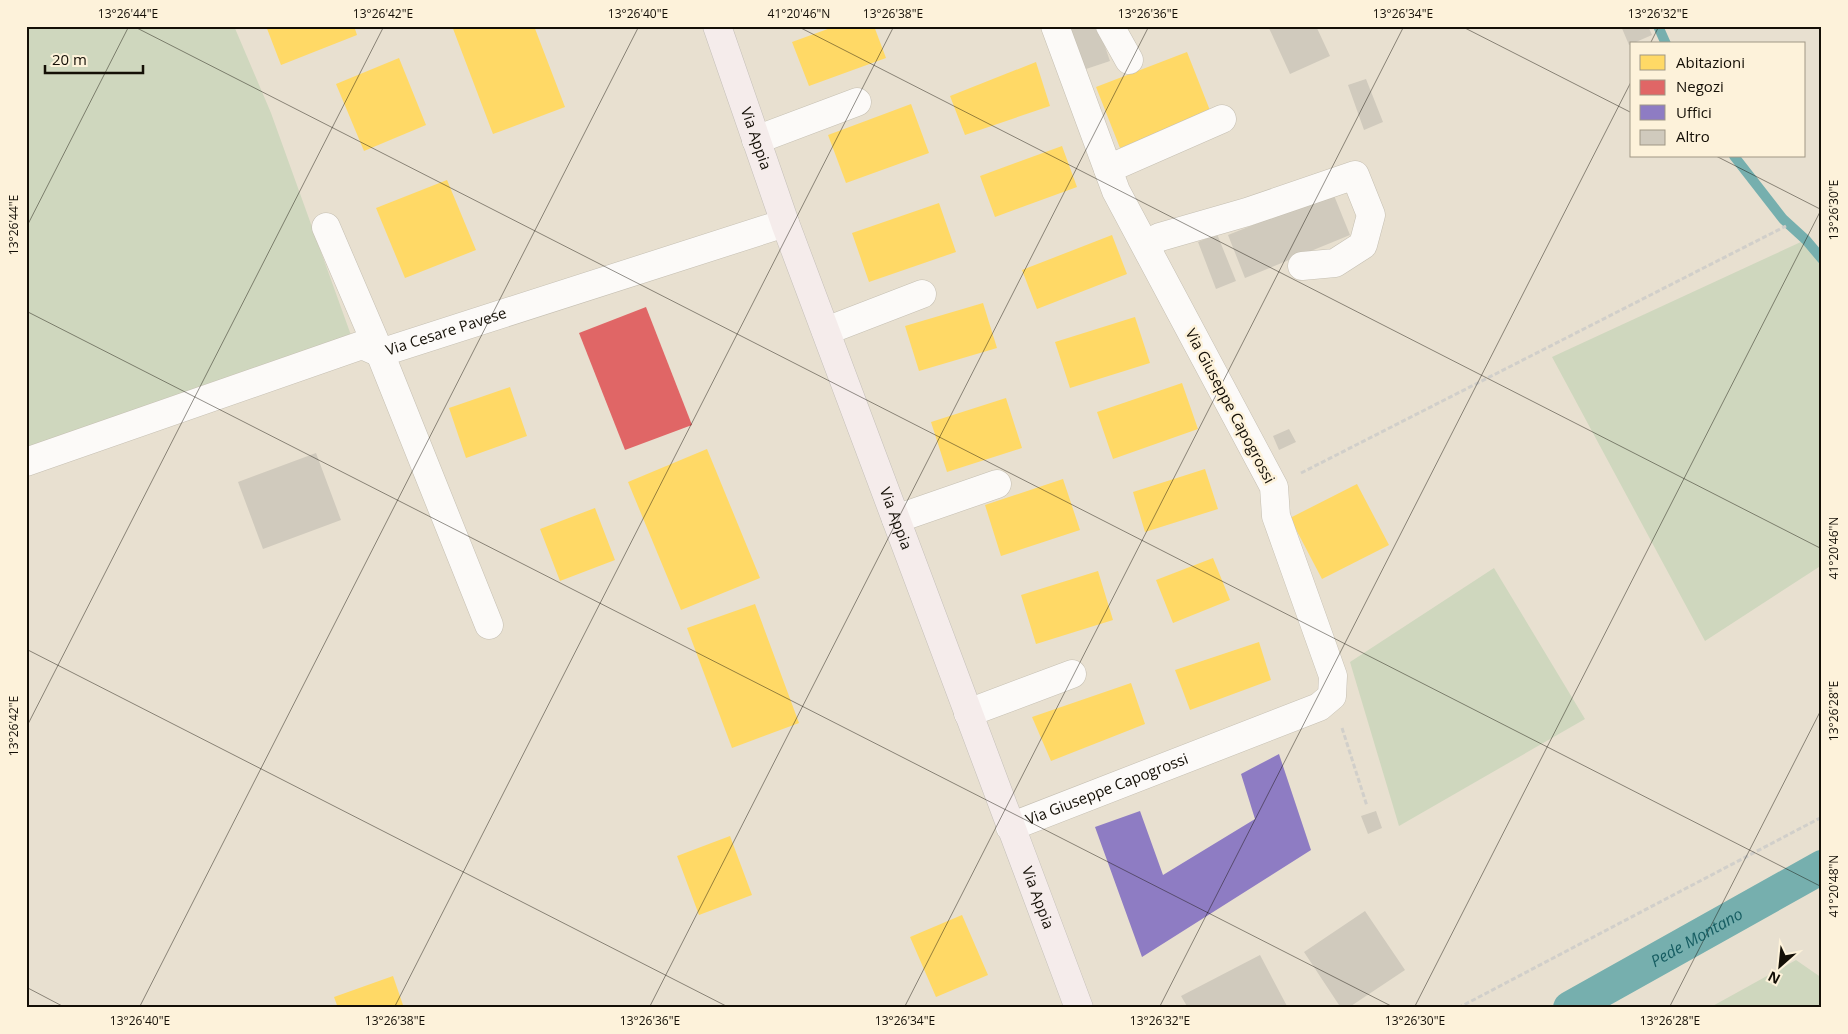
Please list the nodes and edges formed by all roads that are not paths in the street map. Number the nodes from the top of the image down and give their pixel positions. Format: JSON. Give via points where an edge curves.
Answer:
{"nodes":[{"id":1,"x":717,"y":26,"type":"edge"},
{"id":2,"x":1056,"y":26,"type":"edge"},
{"id":3,"x":1110,"y":26,"type":"edge"},
{"id":4,"x":1129,"y":60,"type":"dead end"},
{"id":5,"x":857,"y":102,"type":"dead end"},
{"id":6,"x":1222,"y":119,"type":"dead end"},
{"id":7,"x":756,"y":140,"type":"junction"},
{"id":8,"x":1108,"y":169,"type":"junction"},
{"id":9,"x":785,"y":223,"type":"junction"},
{"id":10,"x":326,"y":226,"type":"dead end"},
{"id":11,"x":1145,"y":244,"type":"junction"},
{"id":12,"x":1302,"y":266,"type":"dead end"},
{"id":13,"x":922,"y":294,"type":"dead end"},
{"id":14,"x":826,"y":331,"type":"junction"},
{"id":15,"x":380,"y":353,"type":"junction"},
{"id":16,"x":26,"y":462,"type":"edge"},
{"id":17,"x":997,"y":484,"type":"dead end"},
{"id":18,"x":896,"y":519,"type":"junction"},
{"id":19,"x":489,"y":625,"type":"dead end"},
{"id":20,"x":1072,"y":674,"type":"dead end"},
{"id":21,"x":968,"y":713,"type":"junction"},
{"id":22,"x":1010,"y":827,"type":"junction"},
{"id":23,"x":1079,"y":1008,"type":"edge"}],
"edges":[{"from":1,"to":7,"type":"main road","name":"Via Appia"},
{"from":2,"to":8,"type":"street","name":"Via Giuseppe Capogrossi"},
{"from":3,"to":4,"type":"street"},
{"from":5,"to":7,"type":"street"},
{"from":6,"to":8,"type":"street"},
{"from":7,"to":9,"type":"main road","name":"Via Appia"},
{"from":8,"to":11,"type":"street","name":"Via Giuseppe Capogrossi","via":[[1116,192]]},
{"from":9,"to":14,"type":"main road","name":"Via Appia"},
{"from":9,"to":15,"type":"street","name":"Via Cesare Pavese"},
{"from":10,"to":15,"type":"street"},
{"from":11,"to":12,"type":"street","via":[[1355,175],[1371,215],[1363,245],[1335,263]]},
{"from":11,"to":22,"type":"street","name":"Via Giuseppe Capogrossi","via":[[1274,487],[1276,516],[1333,676],[1332,696],[1319,707]]},
{"from":13,"to":14,"type":"street"},
{"from":14,"to":18,"type":"main road","name":"Via Appia"},
{"from":15,"to":16,"type":"street","name":"Via Cesare Pavese","via":[[362,345]]},
{"from":15,"to":19,"type":"street"},
{"from":17,"to":18,"type":"street"},
{"from":18,"to":21,"type":"main road","name":"Via Appia"},
{"from":20,"to":21,"type":"street"},
{"from":21,"to":22,"type":"main road","name":"Via Appia"},
{"from":22,"to":23,"type":"main road","name":"Via Appia"}]}
